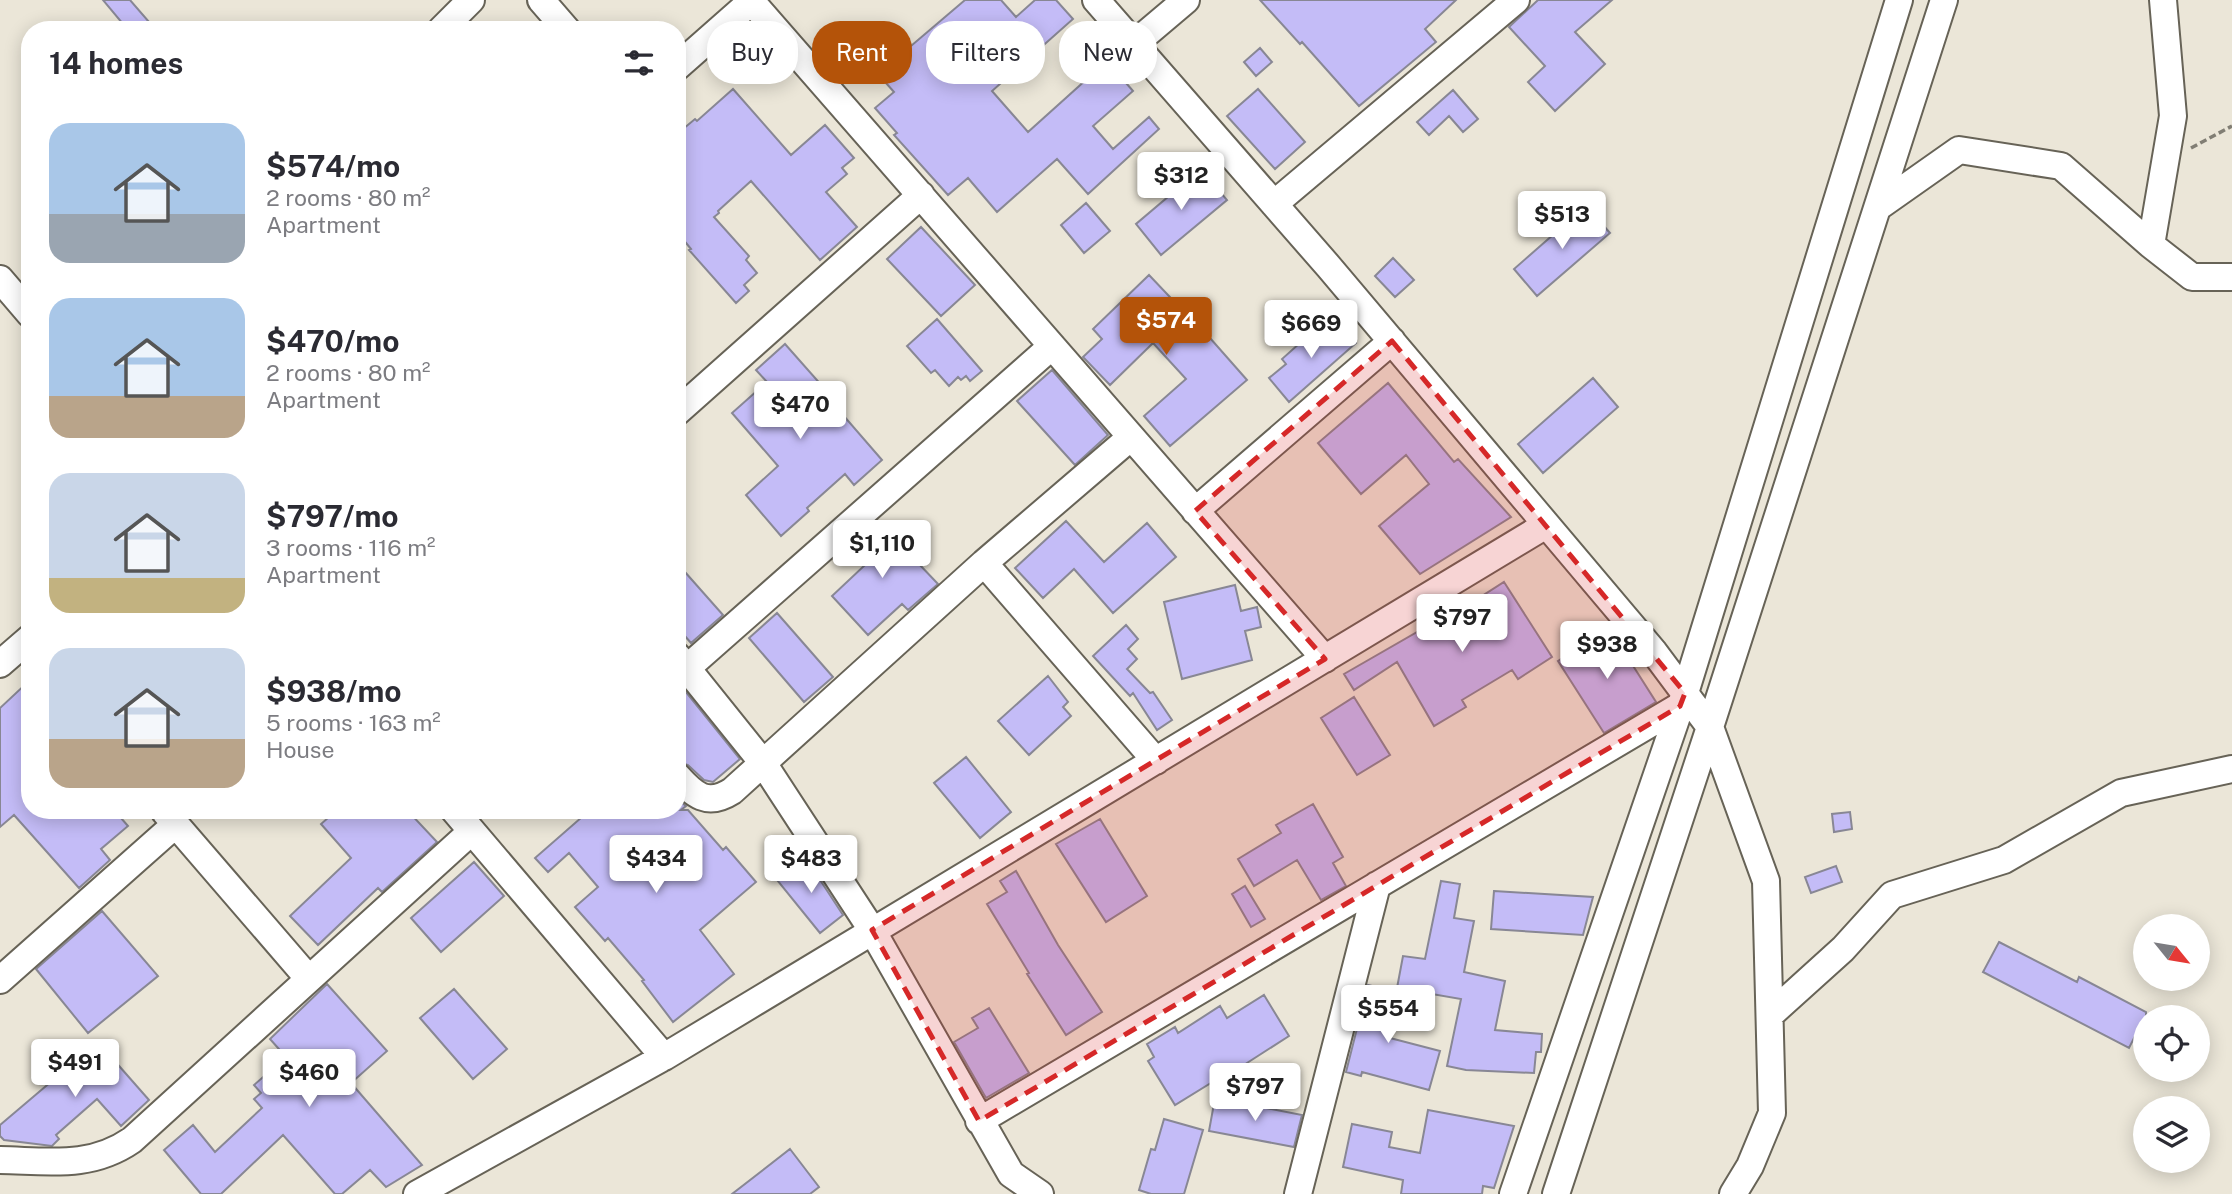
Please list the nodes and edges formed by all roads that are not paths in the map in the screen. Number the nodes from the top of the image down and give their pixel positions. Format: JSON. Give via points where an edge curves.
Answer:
{"nodes":[{"id":1,"x":471,"y":0,"type":"edge"},
{"id":2,"x":541,"y":0,"type":"edge"},
{"id":3,"x":1096,"y":0,"type":"edge"},
{"id":4,"x":1186,"y":0,"type":"edge"},
{"id":5,"x":1517,"y":0,"type":"edge"},
{"id":6,"x":1899,"y":0,"type":"edge"},
{"id":7,"x":1944,"y":0,"type":"edge"},
{"id":8,"x":2163,"y":0,"type":"edge"},
{"id":9,"x":752,"y":1,"type":"edge"},
{"id":10,"x":450,"y":21,"type":"edge"},
{"id":11,"x":559,"y":21,"type":"edge"},
{"id":12,"x":1114,"y":21,"type":"edge"},
{"id":13,"x":1157,"y":25,"type":"edge"},
{"id":14,"x":686,"y":59,"type":"edge"},
{"id":15,"x":1157,"y":70,"type":"edge"},
{"id":16,"x":921,"y":195,"type":"junction"},
{"id":17,"x":1274,"y":204,"type":"junction"},
{"id":18,"x":1878,"y":207,"type":"junction"},
{"id":19,"x":2151,"y":245,"type":"junction"},
{"id":20,"x":2232,"y":276,"type":"edge"},
{"id":21,"x":0,"y":279,"type":"edge"},
{"id":22,"x":21,"y":304,"type":"edge"},
{"id":23,"x":1392,"y":341,"type":"junction"},
{"id":24,"x":1052,"y":346,"type":"junction"},
{"id":25,"x":686,"y":404,"type":"edge"},
{"id":26,"x":1131,"y":437,"type":"junction"},
{"id":27,"x":1195,"y":511,"type":"junction"},
{"id":28,"x":1546,"y":525,"type":"junction"},
{"id":29,"x":984,"y":563,"type":"junction"},
{"id":30,"x":21,"y":650,"type":"edge"},
{"id":31,"x":686,"y":659,"type":"edge"},
{"id":32,"x":1325,"y":659,"type":"junction"},
{"id":33,"x":0,"y":664,"type":"edge"},
{"id":34,"x":686,"y":667,"type":"edge"},
{"id":35,"x":1682,"y":700,"type":"junction"},
{"id":36,"x":1710,"y":727,"type":"junction"},
{"id":37,"x":1156,"y":761,"type":"junction"},
{"id":38,"x":763,"y":763,"type":"junction"},
{"id":39,"x":2232,"y":769,"type":"edge"},
{"id":40,"x":686,"y":786,"type":"edge"},
{"id":41,"x":168,"y":819,"type":"edge"},
{"id":42,"x":172,"y":819,"type":"edge"},
{"id":43,"x":462,"y":819,"type":"edge"},
{"id":44,"x":472,"y":831,"type":"junction"},
{"id":45,"x":1377,"y":885,"type":"junction"},
{"id":46,"x":872,"y":930,"type":"junction"},
{"id":47,"x":309,"y":979,"type":"junction"},
{"id":48,"x":0,"y":980,"type":"edge"},
{"id":49,"x":1771,"y":1014,"type":"junction"},
{"id":50,"x":664,"y":1057,"type":"junction"},
{"id":51,"x":979,"y":1121,"type":"junction"},
{"id":52,"x":0,"y":1160,"type":"edge"},
{"id":53,"x":417,"y":1194,"type":"edge"},
{"id":54,"x":1040,"y":1194,"type":"edge"},
{"id":55,"x":1298,"y":1194,"type":"edge"},
{"id":56,"x":1513,"y":1194,"type":"edge"},
{"id":57,"x":1556,"y":1194,"type":"edge"},
{"id":58,"x":1733,"y":1194,"type":"edge"}],
"edges":[{"from":1,"to":10,"type":"street"},
{"from":2,"to":11,"type":"street"},
{"from":3,"to":12,"type":"street"},
{"from":4,"to":13,"type":"street"},
{"from":5,"to":17,"type":"street"},
{"from":6,"to":35,"type":"street"},
{"from":7,"to":18,"type":"street"},
{"from":8,"to":19,"type":"street","via":[[2173,116]]},
{"from":9,"to":14,"type":"street"},
{"from":9,"to":16,"type":"street"},
{"from":15,"to":17,"type":"street"},
{"from":16,"to":24,"type":"street"},
{"from":16,"to":25,"type":"street"},
{"from":17,"to":23,"type":"street"},
{"from":18,"to":19,"type":"street","via":[[1959,150],[2061,166]]},
{"from":18,"to":36,"type":"street"},
{"from":19,"to":20,"type":"street","via":[[2192,277]]},
{"from":21,"to":22,"type":"street"},
{"from":23,"to":27,"type":"street"},
{"from":23,"to":28,"type":"street"},
{"from":24,"to":26,"type":"street"},
{"from":24,"to":31,"type":"street"},
{"from":26,"to":27,"type":"street"},
{"from":26,"to":29,"type":"street"},
{"from":27,"to":32,"type":"street"},
{"from":28,"to":32,"type":"street"},
{"from":28,"to":35,"type":"street","via":[[1654,652]]},
{"from":29,"to":37,"type":"street"},
{"from":29,"to":38,"type":"street"},
{"from":30,"to":33,"type":"street"},
{"from":32,"to":37,"type":"street"},
{"from":34,"to":38,"type":"street"},
{"from":35,"to":36,"type":"street"},
{"from":35,"to":45,"type":"street"},
{"from":35,"to":56,"type":"street"},
{"from":36,"to":49,"type":"street","via":[[1766,881]]},
{"from":36,"to":57,"type":"street"},
{"from":37,"to":46,"type":"street"},
{"from":38,"to":40,"type":"street","via":[[718,798],[701,797]]},
{"from":38,"to":46,"type":"street"},
{"from":39,"to":49,"type":"street","via":[[2121,793],[2004,860],[1892,895],[1843,949]]},
{"from":41,"to":48,"type":"street"},
{"from":42,"to":47,"type":"street"},
{"from":43,"to":44,"type":"street"},
{"from":44,"to":47,"type":"street"},
{"from":44,"to":50,"type":"street"},
{"from":45,"to":51,"type":"street"},
{"from":45,"to":55,"type":"street"},
{"from":46,"to":50,"type":"street"},
{"from":46,"to":51,"type":"street"},
{"from":47,"to":52,"type":"street","via":[[120,1148],[74,1162]]},
{"from":49,"to":58,"type":"street","via":[[1772,1113]]},
{"from":50,"to":53,"type":"street"},
{"from":51,"to":54,"type":"street","via":[[1011,1174]]}]}
